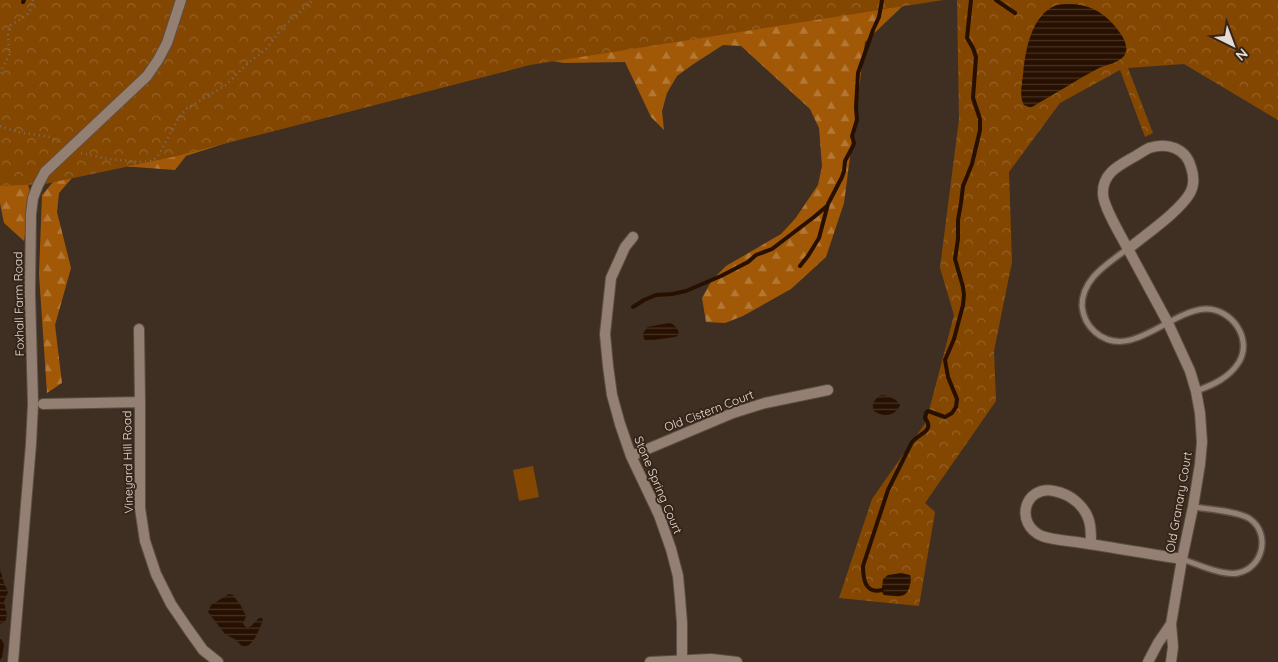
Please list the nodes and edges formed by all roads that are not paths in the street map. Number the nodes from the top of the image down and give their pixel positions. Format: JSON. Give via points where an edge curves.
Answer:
{"nodes":[{"id":1,"x":181,"y":0,"type":"edge"},
{"id":2,"x":633,"y":237,"type":"dead end"},
{"id":3,"x":1128,"y":249,"type":"junction"},
{"id":4,"x":1168,"y":323,"type":"junction"},
{"id":5,"x":139,"y":328,"type":"dead end"},
{"id":6,"x":828,"y":390,"type":"dead end"},
{"id":7,"x":1196,"y":391,"type":"junction"},
{"id":8,"x":140,"y":402,"type":"junction"},
{"id":9,"x":38,"y":404,"type":"junction"},
{"id":10,"x":631,"y":456,"type":"junction"},
{"id":11,"x":1193,"y":507,"type":"junction"},
{"id":12,"x":1091,"y":544,"type":"junction"},
{"id":13,"x":1182,"y":559,"type":"junction"},
{"id":14,"x":1171,"y":624,"type":"junction"},
{"id":15,"x":682,"y":660,"type":"junction"},
{"id":16,"x":13,"y":662,"type":"edge"},
{"id":17,"x":218,"y":662,"type":"edge"},
{"id":18,"x":650,"y":662,"type":"edge"},
{"id":19,"x":737,"y":662,"type":"edge"},
{"id":20,"x":1148,"y":662,"type":"edge"},
{"id":21,"x":1171,"y":662,"type":"edge"}],
"edges":[{"from":1,"to":9,"type":"street","name":"Foxhall Farm Road","via":[[167,43],[147,76],[45,172],[33,198],[30,293]]},
{"from":2,"to":10,"type":"street","name":"Stone Spring Court","via":[[611,278],[605,334],[612,396]]},
{"from":3,"to":3,"type":"street","name":"Old Granary Court","via":[[1176,210],[1191,192],[1191,165],[1179,150],[1161,145],[1148,149],[1114,168],[1107,177],[1103,194],[1105,203]]},
{"from":3,"to":4,"type":"street","name":"Old Granary Court"},
{"from":3,"to":4,"type":"lane","via":[[1097,272],[1085,288],[1082,312],[1087,323],[1103,338],[1113,341],[1138,338]]},
{"from":4,"to":7,"type":"street","name":"Old Granary Court"},
{"from":4,"to":7,"type":"lane","via":[[1190,312],[1205,309],[1229,316],[1241,334],[1243,353],[1232,371],[1214,385]]},
{"from":5,"to":8,"type":"street","name":"Vineyard Hill Road"},
{"from":6,"to":10,"type":"street","name":"Old Cistern Court","via":[[733,413]]},
{"from":7,"to":11,"type":"street","name":"Old Granary Court","via":[[1202,442]]},
{"from":8,"to":9,"type":"street"},
{"from":8,"to":17,"type":"street","name":"Vineyard Hill Road","via":[[140,508],[145,541],[171,604],[203,650]]},
{"from":9,"to":16,"type":"street","name":"Foxhall Farm Road","via":[[31,444]]},
{"from":10,"to":15,"type":"street","name":"Stone Spring Court","via":[[659,515],[678,576]]},
{"from":11,"to":13,"type":"street","name":"Old Granary Court"},
{"from":11,"to":13,"type":"lane","via":[[1249,519],[1261,532],[1261,553],[1256,562],[1239,573]]},
{"from":12,"to":12,"type":"street","via":[[1043,537],[1033,531],[1025,516],[1030,499],[1046,489],[1069,496],[1086,513]]},
{"from":12,"to":13,"type":"street"},
{"from":13,"to":14,"type":"street","name":"Old Granary Court"},
{"from":14,"to":20,"type":"street","name":"Old Granary Court"},
{"from":14,"to":21,"type":"street","name":"Old Granary Court","via":[[1174,647]]},
{"from":15,"to":18,"type":"street"},
{"from":15,"to":19,"type":"street"}]}
